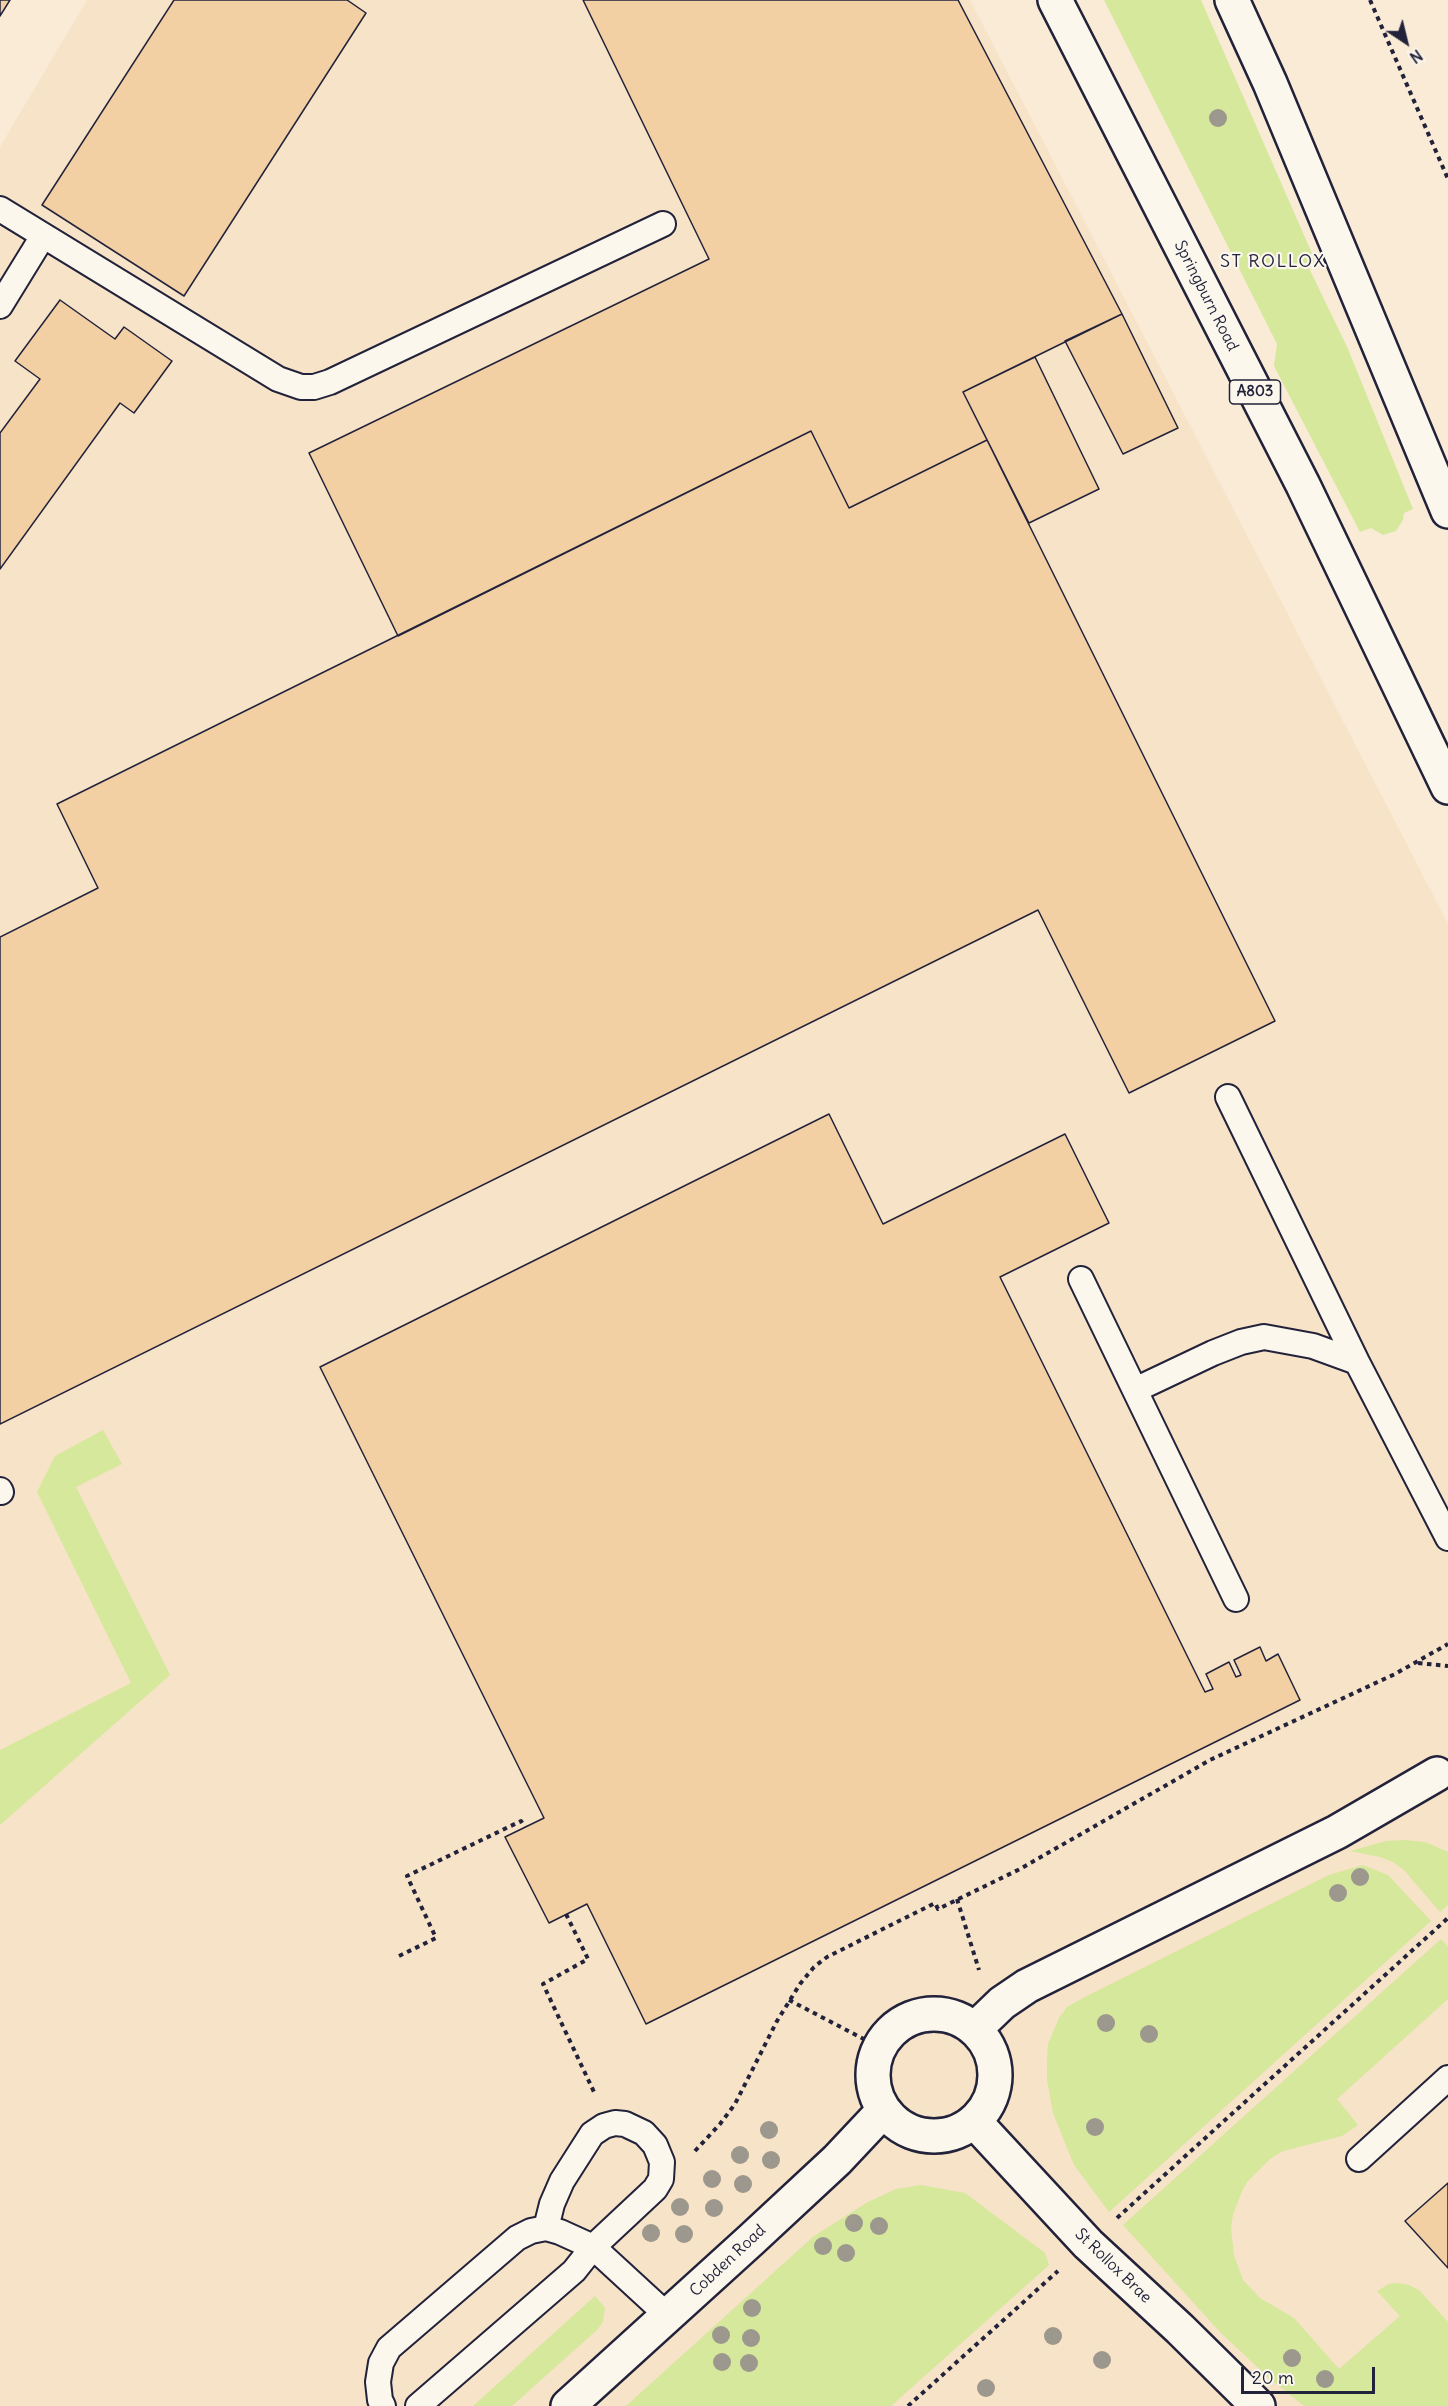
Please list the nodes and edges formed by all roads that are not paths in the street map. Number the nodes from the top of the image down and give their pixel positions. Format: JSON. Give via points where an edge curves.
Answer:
{"nodes":[{"id":1,"x":1055,"y":0,"type":"edge"},
{"id":2,"x":1232,"y":0,"type":"edge"},
{"id":3,"x":0,"y":209,"type":"edge"},
{"id":4,"x":663,"y":225,"type":"dead end"},
{"id":5,"x":44,"y":236,"type":"junction"},
{"id":6,"x":0,"y":306,"type":"edge"},
{"id":7,"x":1448,"y":511,"type":"edge"},
{"id":8,"x":1448,"y":787,"type":"edge"},
{"id":9,"x":1228,"y":1097,"type":"dead end"},
{"id":10,"x":1081,"y":1279,"type":"dead end"},
{"id":11,"x":1357,"y":1362,"type":"junction"},
{"id":12,"x":1135,"y":1390,"type":"junction"},
{"id":13,"x":1448,"y":1538,"type":"edge"},
{"id":14,"x":1236,"y":1599,"type":"dead end"},
{"id":15,"x":1444,"y":1776,"type":"edge"},
{"id":16,"x":984,"y":2021,"type":"junction"},
{"id":17,"x":1448,"y":2078,"type":"edge"},
{"id":18,"x":884,"y":2110,"type":"junction"},
{"id":19,"x":974,"y":2121,"type":"junction"},
{"id":20,"x":1359,"y":2159,"type":"dead end"},
{"id":21,"x":546,"y":2228,"type":"junction"},
{"id":22,"x":593,"y":2247,"type":"junction"},
{"id":23,"x":669,"y":2316,"type":"junction"},
{"id":24,"x":383,"y":2406,"type":"edge"},
{"id":25,"x":418,"y":2406,"type":"edge"},
{"id":26,"x":568,"y":2406,"type":"edge"},
{"id":27,"x":1258,"y":2406,"type":"edge"}],
"edges":[{"from":1,"to":8,"type":"street","name":"Springburn Road","number":"A803","via":[[1303,485]]},
{"from":2,"to":7,"type":"street"},
{"from":3,"to":5,"type":"lane"},
{"from":4,"to":5,"type":"lane","via":[[314,387],[278,379]]},
{"from":5,"to":6,"type":"lane"},
{"from":9,"to":11,"type":"lane"},
{"from":10,"to":12,"type":"lane"},
{"from":11,"to":12,"type":"lane","via":[[1313,1346],[1264,1337],[1213,1353]]},
{"from":11,"to":13,"type":"lane"},
{"from":12,"to":14,"type":"lane"},
{"from":15,"to":16,"type":"street","via":[[1027,1986]]},
{"from":16,"to":18,"type":"street","via":[[962,2020],[947,2014],[923,2015],[900,2023],[879,2047],[874,2061],[875,2091]]},
{"from":16,"to":19,"type":"street","via":[[995,2083],[984,2110]]},
{"from":17,"to":20,"type":"lane"},
{"from":18,"to":19,"type":"street","via":[[900,2126],[930,2136],[961,2130]]},
{"from":18,"to":23,"type":"street","name":"Cobden Road","via":[[837,2160]]},
{"from":19,"to":27,"type":"street","name":"St Rollox Brae","via":[[1088,2244]]},
{"from":21,"to":22,"type":"lane"},
{"from":21,"to":22,"type":"lane","via":[[555,2195],[592,2134],[615,2123],[634,2128],[655,2145],[662,2162],[661,2179],[655,2190]]},
{"from":21,"to":24,"type":"lane","via":[[517,2238],[389,2348],[378,2382]]},
{"from":22,"to":23,"type":"lane"},
{"from":22,"to":25,"type":"lane","via":[[574,2271]]},
{"from":23,"to":26,"type":"street","name":"Cobden Road"}]}
